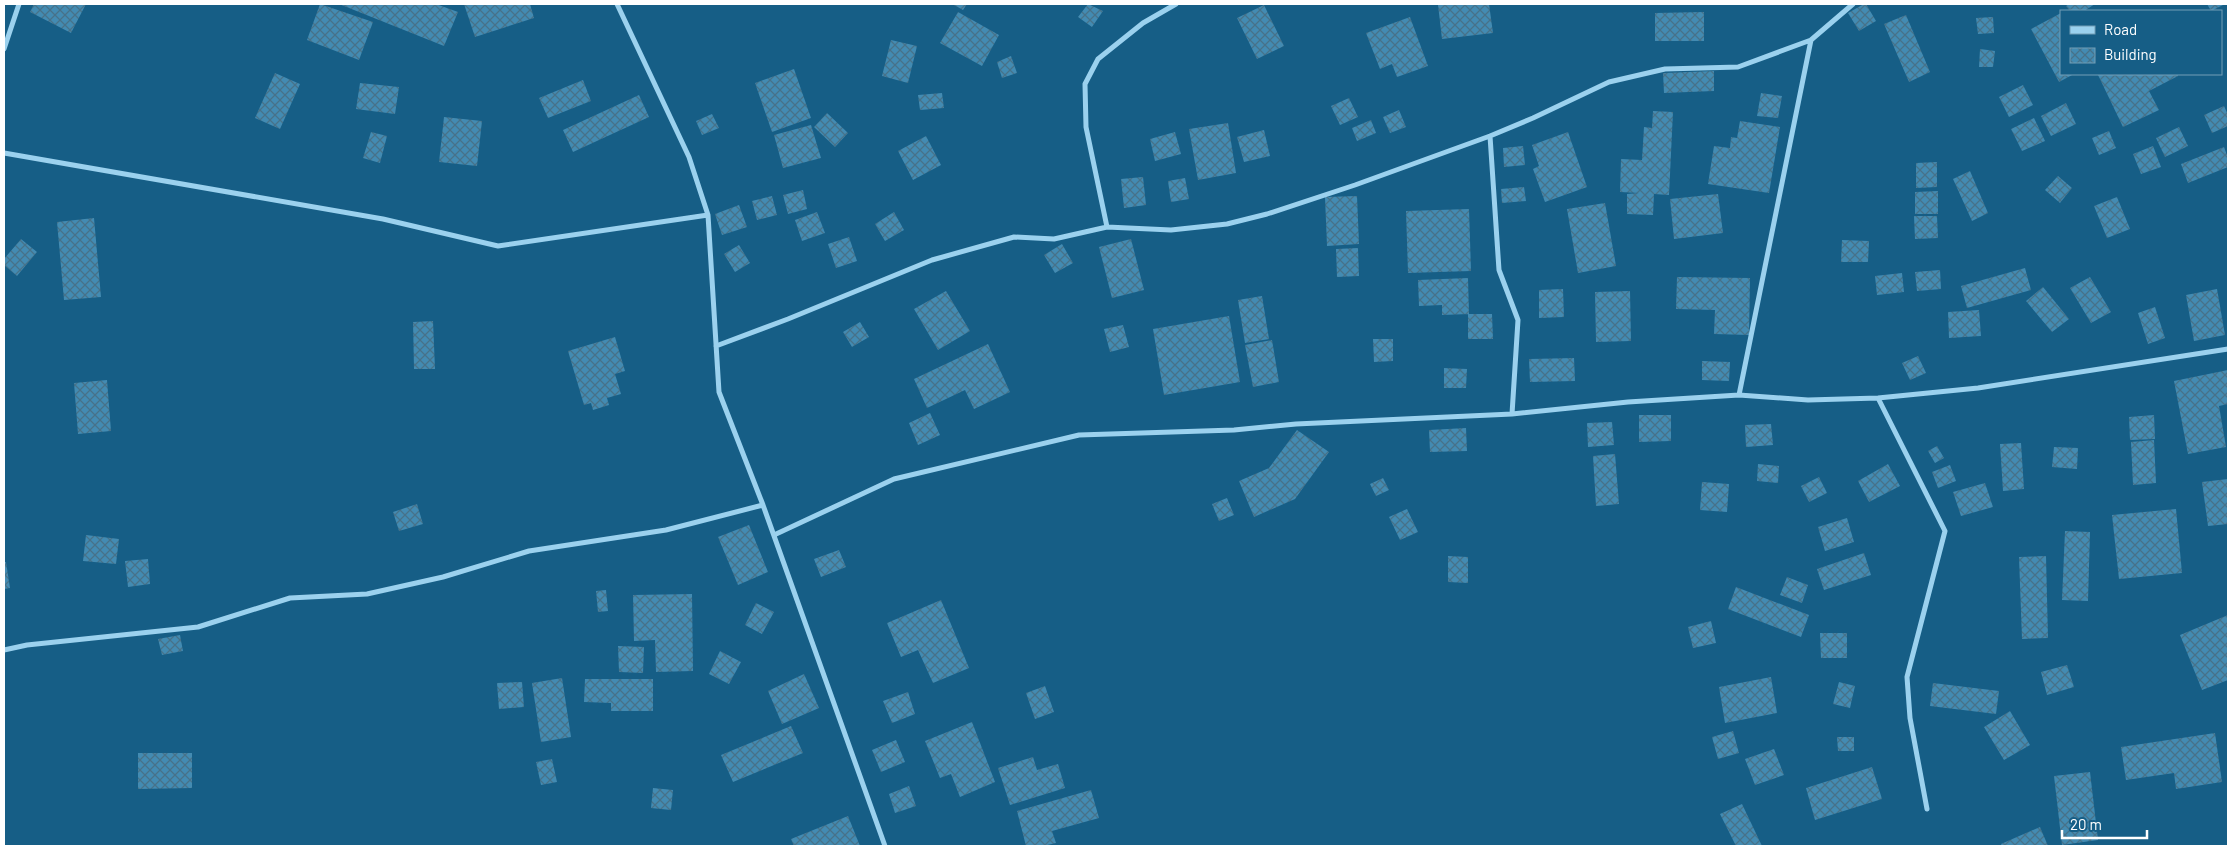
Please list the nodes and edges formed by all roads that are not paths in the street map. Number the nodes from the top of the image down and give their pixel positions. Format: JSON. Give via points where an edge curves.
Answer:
{"nodes":[{"id":1,"x":19,"y":4,"type":"edge"},
{"id":2,"x":617,"y":4,"type":"edge"},
{"id":3,"x":1176,"y":4,"type":"edge"},
{"id":4,"x":1853,"y":4,"type":"edge"},
{"id":5,"x":1811,"y":40,"type":"junction"},
{"id":6,"x":4,"y":49,"type":"edge"},
{"id":7,"x":1490,"y":136,"type":"junction"},
{"id":8,"x":4,"y":153,"type":"edge"},
{"id":9,"x":708,"y":214,"type":"junction"},
{"id":10,"x":1107,"y":228,"type":"junction"},
{"id":11,"x":716,"y":346,"type":"junction"},
{"id":12,"x":2228,"y":349,"type":"edge"},
{"id":13,"x":1739,"y":396,"type":"junction"},
{"id":14,"x":1878,"y":398,"type":"junction"},
{"id":15,"x":1512,"y":414,"type":"junction"},
{"id":16,"x":763,"y":505,"type":"junction"},
{"id":17,"x":774,"y":535,"type":"junction"},
{"id":18,"x":4,"y":650,"type":"edge"},
{"id":19,"x":1927,"y":809,"type":"dead end"},
{"id":20,"x":885,"y":846,"type":"edge"}],
"edges":[{"from":1,"to":6,"type":"street"},
{"from":2,"to":9,"type":"street","via":[[689,157]]},
{"from":3,"to":10,"type":"street","via":[[1143,24],[1098,59],[1084,84],[1086,127]]},
{"from":4,"to":5,"type":"street"},
{"from":5,"to":7,"type":"street","via":[[1738,67],[1666,69],[1609,82]]},
{"from":5,"to":13,"type":"street"},
{"from":7,"to":10,"type":"street","via":[[1354,185],[1227,224],[1170,230]]},
{"from":7,"to":15,"type":"street","via":[[1499,270],[1518,320]]},
{"from":8,"to":9,"type":"street","via":[[383,219],[498,246]]},
{"from":9,"to":11,"type":"street"},
{"from":10,"to":11,"type":"street","via":[[1054,239],[1014,237],[932,260]]},
{"from":11,"to":16,"type":"street","via":[[719,392]]},
{"from":12,"to":14,"type":"street","via":[[1978,388]]},
{"from":13,"to":14,"type":"street","via":[[1808,400]]},
{"from":13,"to":15,"type":"street","via":[[1628,402]]},
{"from":14,"to":19,"type":"street","via":[[1945,530],[1906,677]]},
{"from":15,"to":17,"type":"street","via":[[1079,436],[894,479]]},
{"from":16,"to":17,"type":"street"},
{"from":16,"to":18,"type":"street","via":[[666,530],[529,551],[443,577],[367,594],[290,598],[198,627]]},
{"from":17,"to":20,"type":"street"}]}
